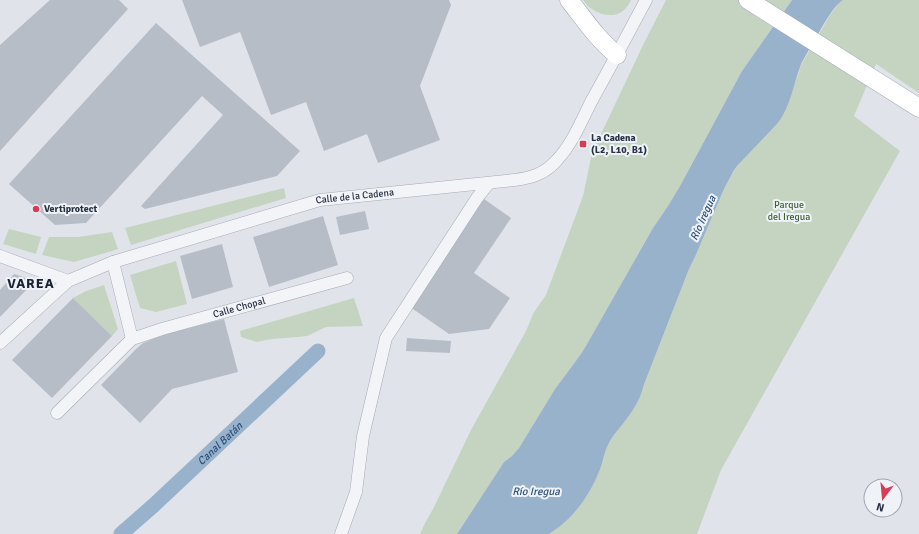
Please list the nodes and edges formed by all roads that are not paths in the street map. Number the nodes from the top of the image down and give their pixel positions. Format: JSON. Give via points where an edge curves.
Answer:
{"nodes":[{"id":1,"x":569,"y":0,"type":"edge"},
{"id":2,"x":646,"y":0,"type":"edge"},
{"id":3,"x":748,"y":0,"type":"edge"},
{"id":4,"x":617,"y":55,"type":"junction"},
{"id":5,"x":891,"y":91,"type":"junction"},
{"id":6,"x":919,"y":108,"type":"edge"},
{"id":7,"x":919,"y":115,"type":"edge"},
{"id":8,"x":489,"y":183,"type":"junction"},
{"id":9,"x":0,"y":256,"type":"edge"},
{"id":10,"x":113,"y":262,"type":"junction"},
{"id":11,"x":347,"y":278,"type":"dead end"},
{"id":12,"x":68,"y":281,"type":"junction"},
{"id":13,"x":132,"y":339,"type":"junction"},
{"id":14,"x":0,"y":343,"type":"edge"},
{"id":15,"x":57,"y":413,"type":"dead end"},
{"id":16,"x":341,"y":534,"type":"edge"}],
"edges":[{"from":1,"to":4,"type":"main road","via":[[596,34]]},
{"from":2,"to":4,"type":"street","name":"Calle de la Cadena"},
{"from":3,"to":5,"type":"main road"},
{"from":4,"to":8,"type":"street","name":"Calle de la Cadena","via":[[557,161],[539,175]]},
{"from":5,"to":6,"type":"main road"},
{"from":5,"to":7,"type":"main road"},
{"from":8,"to":10,"type":"street","name":"Calle de la Cadena","via":[[320,200]]},
{"from":8,"to":16,"type":"street","via":[[386,338],[363,436],[356,492]]},
{"from":9,"to":12,"type":"street"},
{"from":10,"to":12,"type":"street","name":"Calle de la Cadena"},
{"from":10,"to":13,"type":"street"},
{"from":11,"to":13,"type":"street","name":"Calle Chopal"},
{"from":12,"to":14,"type":"street","name":"Calle de la Cadena"},
{"from":13,"to":15,"type":"street","name":"Calle Chopal"}]}
